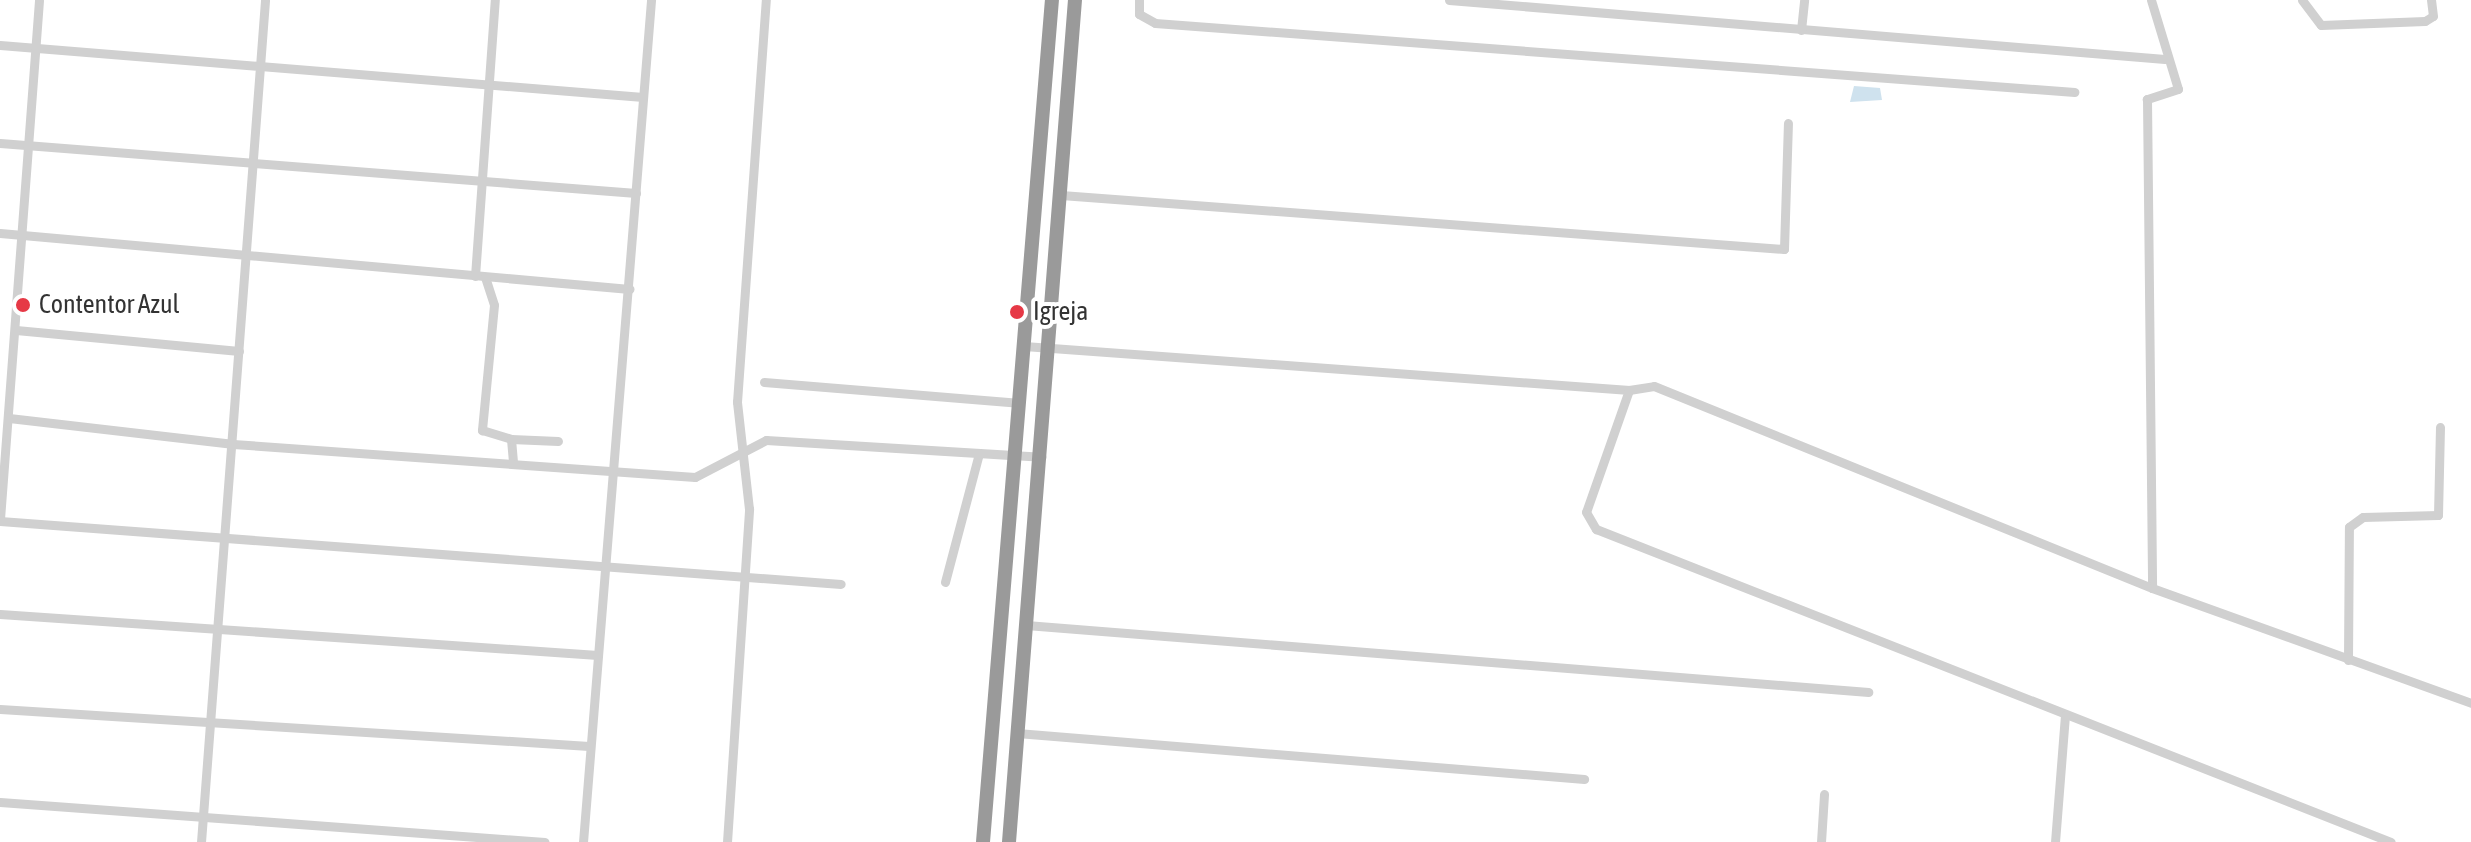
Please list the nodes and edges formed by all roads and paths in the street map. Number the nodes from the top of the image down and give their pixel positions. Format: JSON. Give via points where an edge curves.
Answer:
{"nodes":[{"id":1,"x":39,"y":0,"type":"edge"},
{"id":2,"x":265,"y":0,"type":"edge"},
{"id":3,"x":495,"y":0,"type":"edge"},
{"id":4,"x":651,"y":0,"type":"edge"},
{"id":5,"x":766,"y":0,"type":"edge"},
{"id":6,"x":1052,"y":0,"type":"edge"},
{"id":7,"x":1075,"y":0,"type":"edge"},
{"id":8,"x":1139,"y":0,"type":"edge"},
{"id":9,"x":1449,"y":0,"type":"edge"},
{"id":10,"x":1804,"y":0,"type":"edge"},
{"id":11,"x":2151,"y":0,"type":"edge"},
{"id":12,"x":2302,"y":0,"type":"edge"},
{"id":13,"x":2431,"y":0,"type":"edge"},
{"id":14,"x":1801,"y":30,"type":"junction"},
{"id":15,"x":0,"y":45,"type":"edge"},
{"id":16,"x":37,"y":48,"type":"junction"},
{"id":17,"x":2165,"y":59,"type":"junction"},
{"id":18,"x":262,"y":67,"type":"junction"},
{"id":19,"x":489,"y":84,"type":"junction"},
{"id":20,"x":2074,"y":92,"type":"dead end"},
{"id":21,"x":643,"y":97,"type":"junction"},
{"id":22,"x":1788,"y":123,"type":"dead end"},
{"id":23,"x":0,"y":143,"type":"edge"},
{"id":24,"x":30,"y":145,"type":"junction"},
{"id":25,"x":253,"y":163,"type":"junction"},
{"id":26,"x":481,"y":180,"type":"junction"},
{"id":27,"x":636,"y":193,"type":"junction"},
{"id":28,"x":1061,"y":195,"type":"junction"},
{"id":29,"x":0,"y":233,"type":"edge"},
{"id":30,"x":22,"y":234,"type":"junction"},
{"id":31,"x":247,"y":259,"type":"junction"},
{"id":32,"x":480,"y":276,"type":"junction"},
{"id":33,"x":630,"y":289,"type":"junction"},
{"id":34,"x":16,"y":330,"type":"junction"},
{"id":35,"x":1024,"y":346,"type":"junction"},
{"id":36,"x":1050,"y":346,"type":"junction"},
{"id":37,"x":239,"y":351,"type":"junction"},
{"id":38,"x":764,"y":382,"type":"dead end"},
{"id":39,"x":1629,"y":390,"type":"junction"},
{"id":40,"x":1019,"y":403,"type":"junction"},
{"id":41,"x":9,"y":418,"type":"junction"},
{"id":42,"x":2440,"y":427,"type":"dead end"},
{"id":43,"x":511,"y":439,"type":"junction"},
{"id":44,"x":558,"y":441,"type":"dead end"},
{"id":45,"x":233,"y":444,"type":"junction"},
{"id":46,"x":744,"y":449,"type":"junction"},
{"id":47,"x":979,"y":453,"type":"junction"},
{"id":48,"x":1015,"y":456,"type":"junction"},
{"id":49,"x":1041,"y":457,"type":"junction"},
{"id":50,"x":513,"y":464,"type":"junction"},
{"id":51,"x":614,"y":473,"type":"junction"},
{"id":52,"x":0,"y":520,"type":"edge"},
{"id":53,"x":225,"y":537,"type":"junction"},
{"id":54,"x":606,"y":567,"type":"junction"},
{"id":55,"x":746,"y":576,"type":"junction"},
{"id":56,"x":945,"y":582,"type":"dead end"},
{"id":57,"x":841,"y":584,"type":"dead end"},
{"id":58,"x":2152,"y":588,"type":"junction"},
{"id":59,"x":0,"y":614,"type":"edge"},
{"id":60,"x":1026,"y":625,"type":"junction"},
{"id":61,"x":219,"y":631,"type":"junction"},
{"id":62,"x":598,"y":655,"type":"junction"},
{"id":63,"x":2348,"y":660,"type":"junction"},
{"id":64,"x":1868,"y":692,"type":"dead end"},
{"id":65,"x":2471,"y":703,"type":"edge"},
{"id":66,"x":0,"y":709,"type":"edge"},
{"id":67,"x":2065,"y":715,"type":"junction"},
{"id":68,"x":212,"y":723,"type":"junction"},
{"id":69,"x":1017,"y":733,"type":"junction"},
{"id":70,"x":589,"y":746,"type":"junction"},
{"id":71,"x":1584,"y":779,"type":"dead end"},
{"id":72,"x":1824,"y":794,"type":"dead end"},
{"id":73,"x":0,"y":802,"type":"edge"},
{"id":74,"x":204,"y":814,"type":"junction"},
{"id":75,"x":201,"y":842,"type":"edge"},
{"id":76,"x":545,"y":842,"type":"edge"},
{"id":77,"x":583,"y":842,"type":"edge"},
{"id":78,"x":727,"y":842,"type":"edge"},
{"id":79,"x":983,"y":842,"type":"edge"},
{"id":80,"x":1009,"y":842,"type":"edge"},
{"id":81,"x":1821,"y":842,"type":"edge"},
{"id":82,"x":2055,"y":842,"type":"edge"},
{"id":83,"x":2391,"y":842,"type":"edge"}],
"edges":[{"from":1,"to":16,"type":"street"},
{"from":2,"to":18,"type":"street"},
{"from":3,"to":19,"type":"street"},
{"from":4,"to":21,"type":"street"},
{"from":5,"to":46,"type":"street","via":[[737,402]]},
{"from":6,"to":35,"type":"highway"},
{"from":7,"to":28,"type":"highway"},
{"from":8,"to":20,"type":"street","via":[[1139,14],[1155,23]]},
{"from":9,"to":14,"type":"street"},
{"from":10,"to":14,"type":"street"},
{"from":11,"to":17,"type":"street","via":[[2171,49]]},
{"from":12,"to":13,"type":"street","via":[[2321,25],[2425,21],[2433,16]]},
{"from":14,"to":17,"type":"street"},
{"from":15,"to":16,"type":"street"},
{"from":16,"to":18,"type":"street"},
{"from":16,"to":24,"type":"street"},
{"from":17,"to":58,"type":"street","via":[[2178,89],[2147,99]]},
{"from":18,"to":19,"type":"street"},
{"from":18,"to":25,"type":"street"},
{"from":19,"to":21,"type":"street"},
{"from":19,"to":26,"type":"street"},
{"from":21,"to":27,"type":"street"},
{"from":22,"to":28,"type":"street","via":[[1784,249]]},
{"from":23,"to":24,"type":"street"},
{"from":24,"to":25,"type":"street"},
{"from":24,"to":30,"type":"street"},
{"from":25,"to":26,"type":"street"},
{"from":25,"to":31,"type":"street"},
{"from":26,"to":27,"type":"street"},
{"from":26,"to":32,"type":"street"},
{"from":27,"to":33,"type":"street"},
{"from":28,"to":36,"type":"highway"},
{"from":29,"to":30,"type":"street"},
{"from":30,"to":31,"type":"street"},
{"from":30,"to":34,"type":"street"},
{"from":31,"to":32,"type":"street"},
{"from":31,"to":37,"type":"street"},
{"from":32,"to":33,"type":"street"},
{"from":32,"to":43,"type":"street","via":[[494,305],[482,430]]},
{"from":33,"to":51,"type":"street"},
{"from":34,"to":37,"type":"street"},
{"from":34,"to":41,"type":"street"},
{"from":35,"to":36,"type":"street"},
{"from":35,"to":40,"type":"highway"},
{"from":36,"to":39,"type":"street"},
{"from":36,"to":49,"type":"highway"},
{"from":37,"to":45,"type":"street"},
{"from":38,"to":40,"type":"street"},
{"from":39,"to":58,"type":"street","via":[[1654,386]]},
{"from":39,"to":67,"type":"street","via":[[1586,512],[1596,529]]},
{"from":40,"to":48,"type":"highway"},
{"from":41,"to":45,"type":"street"},
{"from":41,"to":52,"type":"street"},
{"from":42,"to":63,"type":"street","via":[[2438,515],[2363,517],[2349,527]]},
{"from":43,"to":44,"type":"street"},
{"from":43,"to":50,"type":"street"},
{"from":45,"to":50,"type":"street"},
{"from":45,"to":53,"type":"street"},
{"from":46,"to":47,"type":"street","via":[[766,440],[819,440]]},
{"from":46,"to":51,"type":"street","via":[[705,477]]},
{"from":46,"to":55,"type":"street"},
{"from":47,"to":48,"type":"street"},
{"from":47,"to":56,"type":"street"},
{"from":48,"to":49,"type":"street"},
{"from":48,"to":79,"type":"highway"},
{"from":49,"to":60,"type":"highway"},
{"from":50,"to":51,"type":"street"},
{"from":51,"to":54,"type":"street"},
{"from":52,"to":53,"type":"street"},
{"from":53,"to":54,"type":"street"},
{"from":53,"to":61,"type":"street"},
{"from":54,"to":55,"type":"street"},
{"from":54,"to":62,"type":"street"},
{"from":55,"to":57,"type":"street"},
{"from":55,"to":78,"type":"street"},
{"from":58,"to":63,"type":"street"},
{"from":59,"to":61,"type":"street"},
{"from":60,"to":64,"type":"street"},
{"from":60,"to":69,"type":"highway"},
{"from":61,"to":62,"type":"street"},
{"from":61,"to":68,"type":"street"},
{"from":62,"to":70,"type":"street"},
{"from":63,"to":65,"type":"street"},
{"from":66,"to":68,"type":"street"},
{"from":67,"to":82,"type":"street"},
{"from":67,"to":83,"type":"street"},
{"from":68,"to":70,"type":"street"},
{"from":68,"to":74,"type":"street"},
{"from":69,"to":71,"type":"street"},
{"from":69,"to":80,"type":"highway"},
{"from":70,"to":77,"type":"street"},
{"from":72,"to":81,"type":"street"},
{"from":73,"to":74,"type":"street"},
{"from":74,"to":75,"type":"street"},
{"from":74,"to":76,"type":"street"}]}
